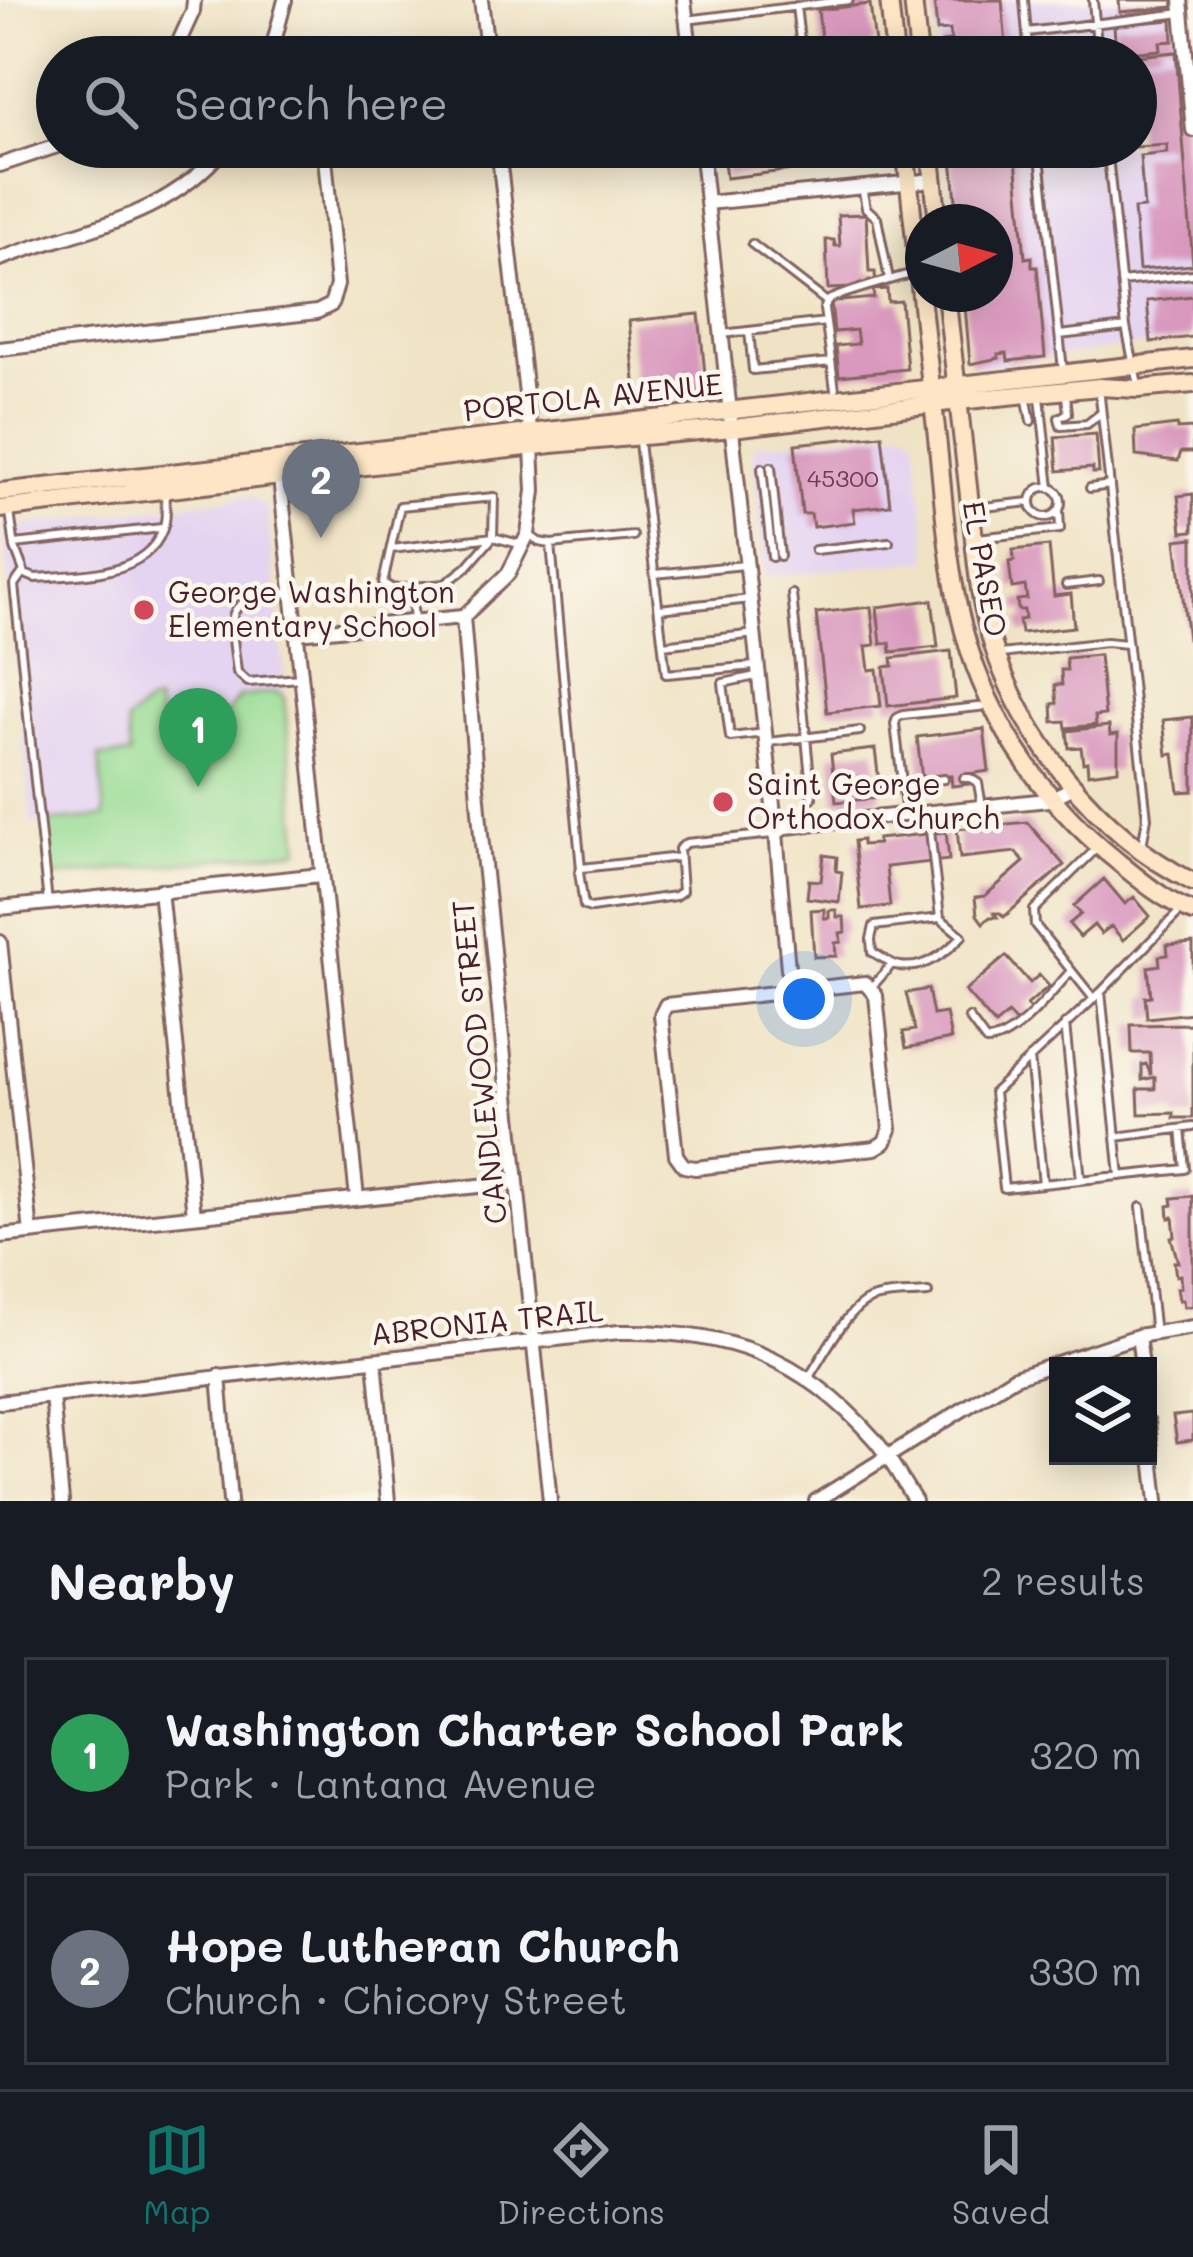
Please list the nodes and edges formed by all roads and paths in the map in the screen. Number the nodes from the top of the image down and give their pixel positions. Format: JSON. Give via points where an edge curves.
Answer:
{"nodes":[{"id":1,"x":194,"y":0,"type":"edge"},
{"id":2,"x":285,"y":0,"type":"edge"},
{"id":3,"x":482,"y":0,"type":"edge"},
{"id":4,"x":684,"y":0,"type":"edge"},
{"id":5,"x":849,"y":0,"type":"edge"},
{"id":6,"x":889,"y":0,"type":"edge"},
{"id":7,"x":913,"y":0,"type":"edge"},
{"id":8,"x":1024,"y":0,"type":"edge"},
{"id":9,"x":1093,"y":0,"type":"edge"},
{"id":10,"x":796,"y":6,"type":"junction"},
{"id":11,"x":1181,"y":7,"type":"edge"},
{"id":12,"x":686,"y":20,"type":"junction"},
{"id":13,"x":1095,"y":24,"type":"junction"},
{"id":14,"x":1027,"y":32,"type":"junction"},
{"id":15,"x":182,"y":36,"type":"edge"},
{"id":16,"x":276,"y":36,"type":"edge"},
{"id":17,"x":486,"y":36,"type":"edge"},
{"id":18,"x":688,"y":36,"type":"edge"},
{"id":19,"x":800,"y":36,"type":"edge"},
{"id":20,"x":893,"y":36,"type":"edge"},
{"id":21,"x":917,"y":36,"type":"edge"},
{"id":22,"x":1027,"y":36,"type":"edge"},
{"id":23,"x":1096,"y":36,"type":"edge"},
{"id":24,"x":1193,"y":130,"type":"edge"},
{"id":25,"x":36,"y":153,"type":"edge"},
{"id":26,"x":0,"y":165,"type":"edge"},
{"id":27,"x":206,"y":168,"type":"edge"},
{"id":28,"x":326,"y":168,"type":"edge"},
{"id":29,"x":500,"y":168,"type":"edge"},
{"id":30,"x":703,"y":168,"type":"edge"},
{"id":31,"x":907,"y":168,"type":"edge"},
{"id":32,"x":933,"y":168,"type":"edge"},
{"id":33,"x":1041,"y":168,"type":"edge"},
{"id":34,"x":1109,"y":168,"type":"edge"},
{"id":35,"x":934,"y":180,"type":"junction"},
{"id":36,"x":909,"y":182,"type":"junction"},
{"id":37,"x":863,"y":194,"type":"junction"},
{"id":38,"x":707,"y":202,"type":"junction"},
{"id":39,"x":911,"y":204,"type":"edge"},
{"id":40,"x":936,"y":204,"type":"edge"},
{"id":41,"x":752,"y":244,"type":"dead end"},
{"id":42,"x":0,"y":259,"type":"edge"},
{"id":43,"x":1193,"y":274,"type":"edge"},
{"id":44,"x":905,"y":275,"type":"edge"},
{"id":45,"x":889,"y":278,"type":"junction"},
{"id":46,"x":1120,"y":282,"type":"junction"},
{"id":47,"x":827,"y":302,"type":"junction"},
{"id":48,"x":927,"y":312,"type":"edge"},
{"id":49,"x":948,"y":312,"type":"edge"},
{"id":50,"x":826,"y":322,"type":"junction"},
{"id":51,"x":1126,"y":328,"type":"junction"},
{"id":52,"x":749,"y":331,"type":"junction"},
{"id":53,"x":722,"y":334,"type":"junction"},
{"id":54,"x":1060,"y":335,"type":"junction"},
{"id":55,"x":0,"y":349,"type":"edge"},
{"id":56,"x":1193,"y":359,"type":"edge"},
{"id":57,"x":831,"y":362,"type":"junction"},
{"id":58,"x":1135,"y":366,"type":"junction"},
{"id":59,"x":1049,"y":384,"type":"junction"},
{"id":60,"x":1193,"y":384,"type":"edge"},
{"id":61,"x":1099,"y":387,"type":"junction"},
{"id":62,"x":1138,"y":388,"type":"junction"},
{"id":63,"x":945,"y":395,"type":"junction"},
{"id":64,"x":840,"y":410,"type":"junction"},
{"id":65,"x":1102,"y":413,"type":"junction"},
{"id":66,"x":732,"y":419,"type":"junction"},
{"id":67,"x":1030,"y":421,"type":"dead end"},
{"id":68,"x":638,"y":435,"type":"junction"},
{"id":69,"x":531,"y":440,"type":"junction"},
{"id":70,"x":766,"y":467,"type":"dead end"},
{"id":71,"x":280,"y":478,"type":"junction"},
{"id":72,"x":1110,"y":485,"type":"junction"},
{"id":73,"x":1050,"y":488,"type":"junction"},
{"id":74,"x":1090,"y":488,"type":"dead end"},
{"id":75,"x":165,"y":490,"type":"junction"},
{"id":76,"x":1030,"y":502,"type":"junction"},
{"id":77,"x":3,"y":503,"type":"edge"},
{"id":78,"x":970,"y":508,"type":"junction"},
{"id":79,"x":1059,"y":510,"type":"junction"},
{"id":80,"x":162,"y":528,"type":"junction"},
{"id":81,"x":633,"y":536,"type":"dead end"},
{"id":82,"x":494,"y":537,"type":"junction"},
{"id":83,"x":974,"y":539,"type":"junction"},
{"id":84,"x":525,"y":540,"type":"junction"},
{"id":85,"x":889,"y":542,"type":"dead end"},
{"id":86,"x":15,"y":544,"type":"junction"},
{"id":87,"x":551,"y":544,"type":"junction"},
{"id":88,"x":391,"y":549,"type":"junction"},
{"id":89,"x":815,"y":550,"type":"dead end"},
{"id":90,"x":776,"y":557,"type":"dead end"},
{"id":91,"x":747,"y":565,"type":"junction"},
{"id":92,"x":24,"y":571,"type":"junction"},
{"id":93,"x":655,"y":574,"type":"junction"},
{"id":94,"x":952,"y":576,"type":"junction"},
{"id":95,"x":1099,"y":581,"type":"dead end"},
{"id":96,"x":1066,"y":585,"type":"dead end"},
{"id":97,"x":410,"y":588,"type":"junction"},
{"id":98,"x":293,"y":592,"type":"junction"},
{"id":99,"x":792,"y":594,"type":"dead end"},
{"id":100,"x":751,"y":599,"type":"junction"},
{"id":101,"x":659,"y":609,"type":"junction"},
{"id":102,"x":463,"y":617,"type":"junction"},
{"id":103,"x":414,"y":622,"type":"junction"},
{"id":104,"x":989,"y":631,"type":"junction"},
{"id":105,"x":297,"y":634,"type":"junction"},
{"id":106,"x":755,"y":634,"type":"junction"},
{"id":107,"x":1127,"y":644,"type":"junction"},
{"id":108,"x":663,"y":645,"type":"junction"},
{"id":109,"x":997,"y":654,"type":"junction"},
{"id":110,"x":759,"y":670,"type":"junction"},
{"id":111,"x":302,"y":678,"type":"junction"},
{"id":112,"x":992,"y":705,"type":"junction"},
{"id":113,"x":860,"y":731,"type":"dead end"},
{"id":114,"x":766,"y":737,"type":"junction"},
{"id":115,"x":806,"y":737,"type":"junction"},
{"id":116,"x":964,"y":778,"type":"dead end"},
{"id":117,"x":944,"y":779,"type":"dead end"},
{"id":118,"x":902,"y":784,"type":"junction"},
{"id":119,"x":1074,"y":787,"type":"junction"},
{"id":120,"x":812,"y":798,"type":"dead end"},
{"id":121,"x":1053,"y":799,"type":"junction"},
{"id":122,"x":983,"y":808,"type":"junction"},
{"id":123,"x":928,"y":813,"type":"junction"},
{"id":124,"x":906,"y":815,"type":"junction"},
{"id":125,"x":776,"y":833,"type":"junction"},
{"id":126,"x":1099,"y":846,"type":"junction"},
{"id":127,"x":1142,"y":850,"type":"junction"},
{"id":128,"x":680,"y":857,"type":"junction"},
{"id":129,"x":581,"y":869,"type":"junction"},
{"id":130,"x":321,"y":875,"type":"junction"},
{"id":131,"x":1193,"y":882,"type":"edge"},
{"id":132,"x":160,"y":890,"type":"junction"},
{"id":133,"x":48,"y":903,"type":"junction"},
{"id":134,"x":0,"y":908,"type":"edge"},
{"id":135,"x":1188,"y":910,"type":"edge"},
{"id":136,"x":940,"y":918,"type":"junction"},
{"id":137,"x":0,"y":942,"type":"edge"},
{"id":138,"x":892,"y":964,"type":"junction"},
{"id":139,"x":1071,"y":970,"type":"junction"},
{"id":140,"x":871,"y":988,"type":"junction"},
{"id":141,"x":790,"y":991,"type":"junction"},
{"id":142,"x":1101,"y":992,"type":"junction"},
{"id":143,"x":1094,"y":999,"type":"junction"},
{"id":144,"x":969,"y":1018,"type":"dead end"},
{"id":145,"x":1065,"y":1024,"type":"junction"},
{"id":146,"x":1030,"y":1058,"type":"junction"},
{"id":147,"x":1193,"y":1127,"type":"edge"},
{"id":148,"x":1181,"y":1129,"type":"junction"},
{"id":149,"x":1116,"y":1137,"type":"junction"},
{"id":150,"x":1120,"y":1176,"type":"junction"},
{"id":151,"x":1081,"y":1180,"type":"junction"},
{"id":152,"x":517,"y":1182,"type":"junction"},
{"id":153,"x":1042,"y":1184,"type":"junction"},
{"id":154,"x":357,"y":1198,"type":"junction"},
{"id":155,"x":1141,"y":1207,"type":"dead end"},
{"id":156,"x":194,"y":1216,"type":"junction"},
{"id":157,"x":31,"y":1233,"type":"junction"},
{"id":158,"x":0,"y":1236,"type":"edge"},
{"id":159,"x":928,"y":1293,"type":"dead end"},
{"id":160,"x":1193,"y":1327,"type":"edge"},
{"id":161,"x":1155,"y":1334,"type":"junction"},
{"id":162,"x":1138,"y":1336,"type":"junction"},
{"id":163,"x":533,"y":1342,"type":"junction"},
{"id":164,"x":1141,"y":1357,"type":"edge"},
{"id":165,"x":375,"y":1360,"type":"junction"},
{"id":166,"x":219,"y":1376,"type":"junction"},
{"id":167,"x":807,"y":1380,"type":"junction"},
{"id":168,"x":52,"y":1396,"type":"junction"},
{"id":169,"x":0,"y":1402,"type":"edge"},
{"id":170,"x":886,"y":1456,"type":"junction"},
{"id":171,"x":1152,"y":1465,"type":"edge"},
{"id":172,"x":62,"y":1501,"type":"edge"},
{"id":173,"x":230,"y":1501,"type":"edge"},
{"id":174,"x":388,"y":1501,"type":"edge"},
{"id":175,"x":550,"y":1501,"type":"edge"},
{"id":176,"x":816,"y":1501,"type":"edge"},
{"id":177,"x":915,"y":1501,"type":"edge"},
{"id":178,"x":1156,"y":1501,"type":"edge"}],
"edges":[{"from":1,"to":15,"type":"street"},
{"from":2,"to":16,"type":"street"},
{"from":3,"to":17,"type":"street"},
{"from":4,"to":12,"type":"street"},
{"from":5,"to":10,"type":"lane"},
{"from":6,"to":20,"type":"street"},
{"from":7,"to":21,"type":"street"},
{"from":8,"to":14,"type":"lane"},
{"from":9,"to":13,"type":"lane"},
{"from":10,"to":12,"type":"lane"},
{"from":10,"to":19,"type":"lane"},
{"from":11,"to":13,"type":"lane"},
{"from":11,"to":24,"type":"street"},
{"from":12,"to":18,"type":"street"},
{"from":13,"to":14,"type":"lane"},
{"from":13,"to":23,"type":"lane"},
{"from":14,"to":22,"type":"lane"},
{"from":25,"to":26,"type":"street"},
{"from":27,"to":42,"type":"street","via":[[143,211]]},
{"from":28,"to":55,"type":"street","via":[[338,285],[331,305]]},
{"from":29,"to":69,"type":"street"},
{"from":30,"to":38,"type":"street"},
{"from":31,"to":36,"type":"street","name":"EL PASEO"},
{"from":32,"to":35,"type":"street"},
{"from":33,"to":54,"type":"lane"},
{"from":34,"to":46,"type":"lane"},
{"from":35,"to":36,"type":"street"},
{"from":35,"to":40,"type":"street"},
{"from":36,"to":37,"type":"street"},
{"from":36,"to":39,"type":"street","name":"EL PASEO"},
{"from":37,"to":38,"type":"street"},
{"from":37,"to":45,"type":"lane","via":[[877,218]]},
{"from":38,"to":53,"type":"street"},
{"from":41,"to":47,"type":"lane"},
{"from":43,"to":46,"type":"lane"},
{"from":44,"to":45,"type":"lane"},
{"from":45,"to":47,"type":"lane"},
{"from":46,"to":51,"type":"lane"},
{"from":47,"to":50,"type":"lane"},
{"from":48,"to":63,"type":"street","name":"EL PASEO"},
{"from":49,"to":63,"type":"street","name":"EL PASEO","via":[[953,351]]},
{"from":50,"to":52,"type":"lane"},
{"from":50,"to":57,"type":"lane"},
{"from":51,"to":54,"type":"lane"},
{"from":51,"to":58,"type":"lane"},
{"from":52,"to":53,"type":"lane"},
{"from":52,"to":57,"type":"lane","via":[[753,370]]},
{"from":53,"to":66,"type":"street"},
{"from":54,"to":59,"type":"lane"},
{"from":56,"to":58,"type":"street","name":"PORTOLA AVENUE"},
{"from":57,"to":64,"type":"lane"},
{"from":58,"to":59,"type":"street","name":"PORTOLA AVENUE"},
{"from":58,"to":62,"type":"lane"},
{"from":59,"to":61,"type":"street","name":"PORTOLA AVENUE"},
{"from":59,"to":63,"type":"street","name":"PORTOLA AVENUE"},
{"from":59,"to":65,"type":"lane","via":[[1068,412],[1060,426],[1087,424]]},
{"from":59,"to":67,"type":"lane"},
{"from":59,"to":73,"type":"lane"},
{"from":60,"to":62,"type":"street","name":"PORTOLA AVENUE"},
{"from":61,"to":62,"type":"street","name":"PORTOLA AVENUE"},
{"from":61,"to":65,"type":"lane"},
{"from":63,"to":64,"type":"street","name":"PORTOLA AVENUE"},
{"from":63,"to":78,"type":"street","name":"EL PASEO"},
{"from":63,"to":94,"type":"street","name":"EL PASEO","via":[[938,447]]},
{"from":64,"to":66,"type":"street","name":"PORTOLA AVENUE"},
{"from":65,"to":72,"type":"lane"},
{"from":66,"to":68,"type":"street","name":"PORTOLA AVENUE"},
{"from":66,"to":69,"type":"street","name":"PORTOLA AVENUE"},
{"from":66,"to":91,"type":"street"},
{"from":68,"to":69,"type":"street","name":"PORTOLA AVENUE"},
{"from":68,"to":93,"type":"lane"},
{"from":69,"to":71,"type":"street","name":"PORTOLA AVENUE"},
{"from":69,"to":77,"type":"street","name":"PORTOLA AVENUE"},
{"from":69,"to":84,"type":"street","via":[[534,491]]},
{"from":70,"to":90,"type":"lane"},
{"from":71,"to":75,"type":"street","name":"PORTOLA AVENUE"},
{"from":71,"to":98,"type":"street"},
{"from":72,"to":74,"type":"lane"},
{"from":72,"to":107,"type":"lane"},
{"from":73,"to":76,"type":"lane","via":[[1037,488]]},
{"from":73,"to":79,"type":"lane"},
{"from":75,"to":77,"type":"street","name":"PORTOLA AVENUE"},
{"from":75,"to":80,"type":"lane"},
{"from":76,"to":78,"type":"lane"},
{"from":76,"to":79,"type":"lane","via":[[1041,517]]},
{"from":77,"to":86,"type":"lane"},
{"from":78,"to":83,"type":"street","name":"EL PASEO"},
{"from":79,"to":83,"type":"lane","via":[[1060,529]]},
{"from":80,"to":86,"type":"lane"},
{"from":80,"to":92,"type":"lane","via":[[144,555],[114,571],[35,578]]},
{"from":81,"to":87,"type":"lane"},
{"from":82,"to":84,"type":"lane"},
{"from":82,"to":88,"type":"lane"},
{"from":82,"to":88,"type":"lane","via":[[494,497],[400,506]]},
{"from":82,"to":97,"type":"lane","via":[[445,584]]},
{"from":83,"to":104,"type":"street","name":"EL PASEO"},
{"from":84,"to":87,"type":"lane"},
{"from":84,"to":102,"type":"street","via":[[508,574]]},
{"from":85,"to":89,"type":"lane"},
{"from":86,"to":92,"type":"lane"},
{"from":87,"to":129,"type":"lane"},
{"from":88,"to":97,"type":"lane","via":[[383,583]]},
{"from":91,"to":93,"type":"lane"},
{"from":91,"to":100,"type":"street"},
{"from":92,"to":133,"type":"lane","via":[[14,585]]},
{"from":93,"to":101,"type":"lane"},
{"from":94,"to":104,"type":"street","via":[[968,587]]},
{"from":94,"to":112,"type":"street","name":"EL PASEO"},
{"from":95,"to":96,"type":"lane"},
{"from":97,"to":103,"type":"lane"},
{"from":98,"to":105,"type":"street"},
{"from":98,"to":111,"type":"lane","via":[[248,599],[236,610],[237,672],[248,682]]},
{"from":99,"to":115,"type":"lane"},
{"from":100,"to":101,"type":"lane"},
{"from":100,"to":106,"type":"street"},
{"from":101,"to":108,"type":"lane"},
{"from":102,"to":103,"type":"street"},
{"from":102,"to":152,"type":"street","name":"CANDLEWOOD STREET"},
{"from":103,"to":105,"type":"street"},
{"from":104,"to":109,"type":"street","name":"EL PASEO"},
{"from":105,"to":111,"type":"street"},
{"from":106,"to":108,"type":"lane"},
{"from":106,"to":110,"type":"street"},
{"from":107,"to":109,"type":"lane"},
{"from":107,"to":127,"type":"lane","via":[[1147,818]]},
{"from":108,"to":110,"type":"lane","via":[[666,674]]},
{"from":109,"to":119,"type":"street","name":"EL PASEO"},
{"from":110,"to":114,"type":"street"},
{"from":110,"to":114,"type":"lane","via":[[723,683],[730,737]]},
{"from":111,"to":130,"type":"street"},
{"from":112,"to":118,"type":"lane","via":[[897,718]]},
{"from":112,"to":121,"type":"street","name":"EL PASEO"},
{"from":113,"to":115,"type":"lane"},
{"from":114,"to":115,"type":"lane"},
{"from":114,"to":125,"type":"street"},
{"from":115,"to":120,"type":"lane"},
{"from":116,"to":122,"type":"lane","via":[[977,783]]},
{"from":117,"to":118,"type":"lane"},
{"from":118,"to":124,"type":"lane"},
{"from":119,"to":121,"type":"street"},
{"from":119,"to":127,"type":"street","name":"EL PASEO"},
{"from":121,"to":122,"type":"street"},
{"from":121,"to":126,"type":"street","name":"EL PASEO"},
{"from":122,"to":123,"type":"street"},
{"from":123,"to":124,"type":"street"},
{"from":123,"to":136,"type":"lane"},
{"from":124,"to":125,"type":"street"},
{"from":125,"to":128,"type":"lane","via":[[686,843]]},
{"from":125,"to":141,"type":"street"},
{"from":126,"to":135,"type":"street","name":"EL PASEO"},
{"from":126,"to":139,"type":"lane","via":[[1034,910],[1035,925]]},
{"from":127,"to":131,"type":"street","name":"EL PASEO"},
{"from":128,"to":129,"type":"lane"},
{"from":128,"to":129,"type":"lane","via":[[676,896],[591,908],[584,906]]},
{"from":130,"to":132,"type":"street"},
{"from":130,"to":154,"type":"street"},
{"from":132,"to":133,"type":"street"},
{"from":132,"to":156,"type":"street"},
{"from":133,"to":134,"type":"street"},
{"from":135,"to":142,"type":"lane"},
{"from":136,"to":138,"type":"lane","via":[[962,936],[946,954]]},
{"from":136,"to":138,"type":"lane","via":[[874,926],[872,952]]},
{"from":137,"to":157,"type":"street"},
{"from":138,"to":140,"type":"lane"},
{"from":139,"to":143,"type":"lane"},
{"from":139,"to":144,"type":"lane","via":[[1000,1040],[986,1042]]},
{"from":140,"to":141,"type":"street","via":[[865,982]]},
{"from":140,"to":141,"type":"street","via":[[886,1142],[684,1166],[669,1096],[666,1005]]},
{"from":142,"to":143,"type":"lane"},
{"from":142,"to":149,"type":"lane"},
{"from":143,"to":145,"type":"lane"},
{"from":145,"to":146,"type":"lane"},
{"from":145,"to":151,"type":"lane"},
{"from":146,"to":153,"type":"lane"},
{"from":146,"to":153,"type":"lane","via":[[994,1092],[1004,1188]]},
{"from":147,"to":148,"type":"lane"},
{"from":148,"to":149,"type":"lane"},
{"from":148,"to":150,"type":"lane","via":[[1185,1169]]},
{"from":149,"to":150,"type":"lane"},
{"from":150,"to":151,"type":"lane"},
{"from":151,"to":153,"type":"lane"},
{"from":152,"to":154,"type":"street"},
{"from":152,"to":163,"type":"street","name":"CANDLEWOOD STREET"},
{"from":154,"to":156,"type":"street"},
{"from":155,"to":161,"type":"lane"},
{"from":156,"to":157,"type":"street"},
{"from":157,"to":158,"type":"street"},
{"from":159,"to":167,"type":"lane","via":[[860,1306]]},
{"from":160,"to":161,"type":"street"},
{"from":161,"to":162,"type":"street"},
{"from":162,"to":164,"type":"street"},
{"from":162,"to":170,"type":"street","via":[[1015,1377]]},
{"from":163,"to":165,"type":"street","name":"ABRONIA TRAIL"},
{"from":163,"to":167,"type":"street","name":"ABRONIA TRAIL","via":[[619,1332],[701,1335]]},
{"from":163,"to":175,"type":"street","name":"CANDLEWOOD STREET"},
{"from":165,"to":166,"type":"street","name":"ABRONIA TRAIL"},
{"from":165,"to":174,"type":"street"},
{"from":166,"to":168,"type":"street","name":"ABRONIA TRAIL"},
{"from":166,"to":173,"type":"street"},
{"from":167,"to":170,"type":"street","name":"ABRONIA TRAIL"},
{"from":168,"to":169,"type":"street","name":"ABRONIA TRAIL"},
{"from":168,"to":172,"type":"street"},
{"from":170,"to":176,"type":"street"},
{"from":170,"to":177,"type":"street","name":"ABRONIA TRAIL"},
{"from":171,"to":178,"type":"street"}]}
